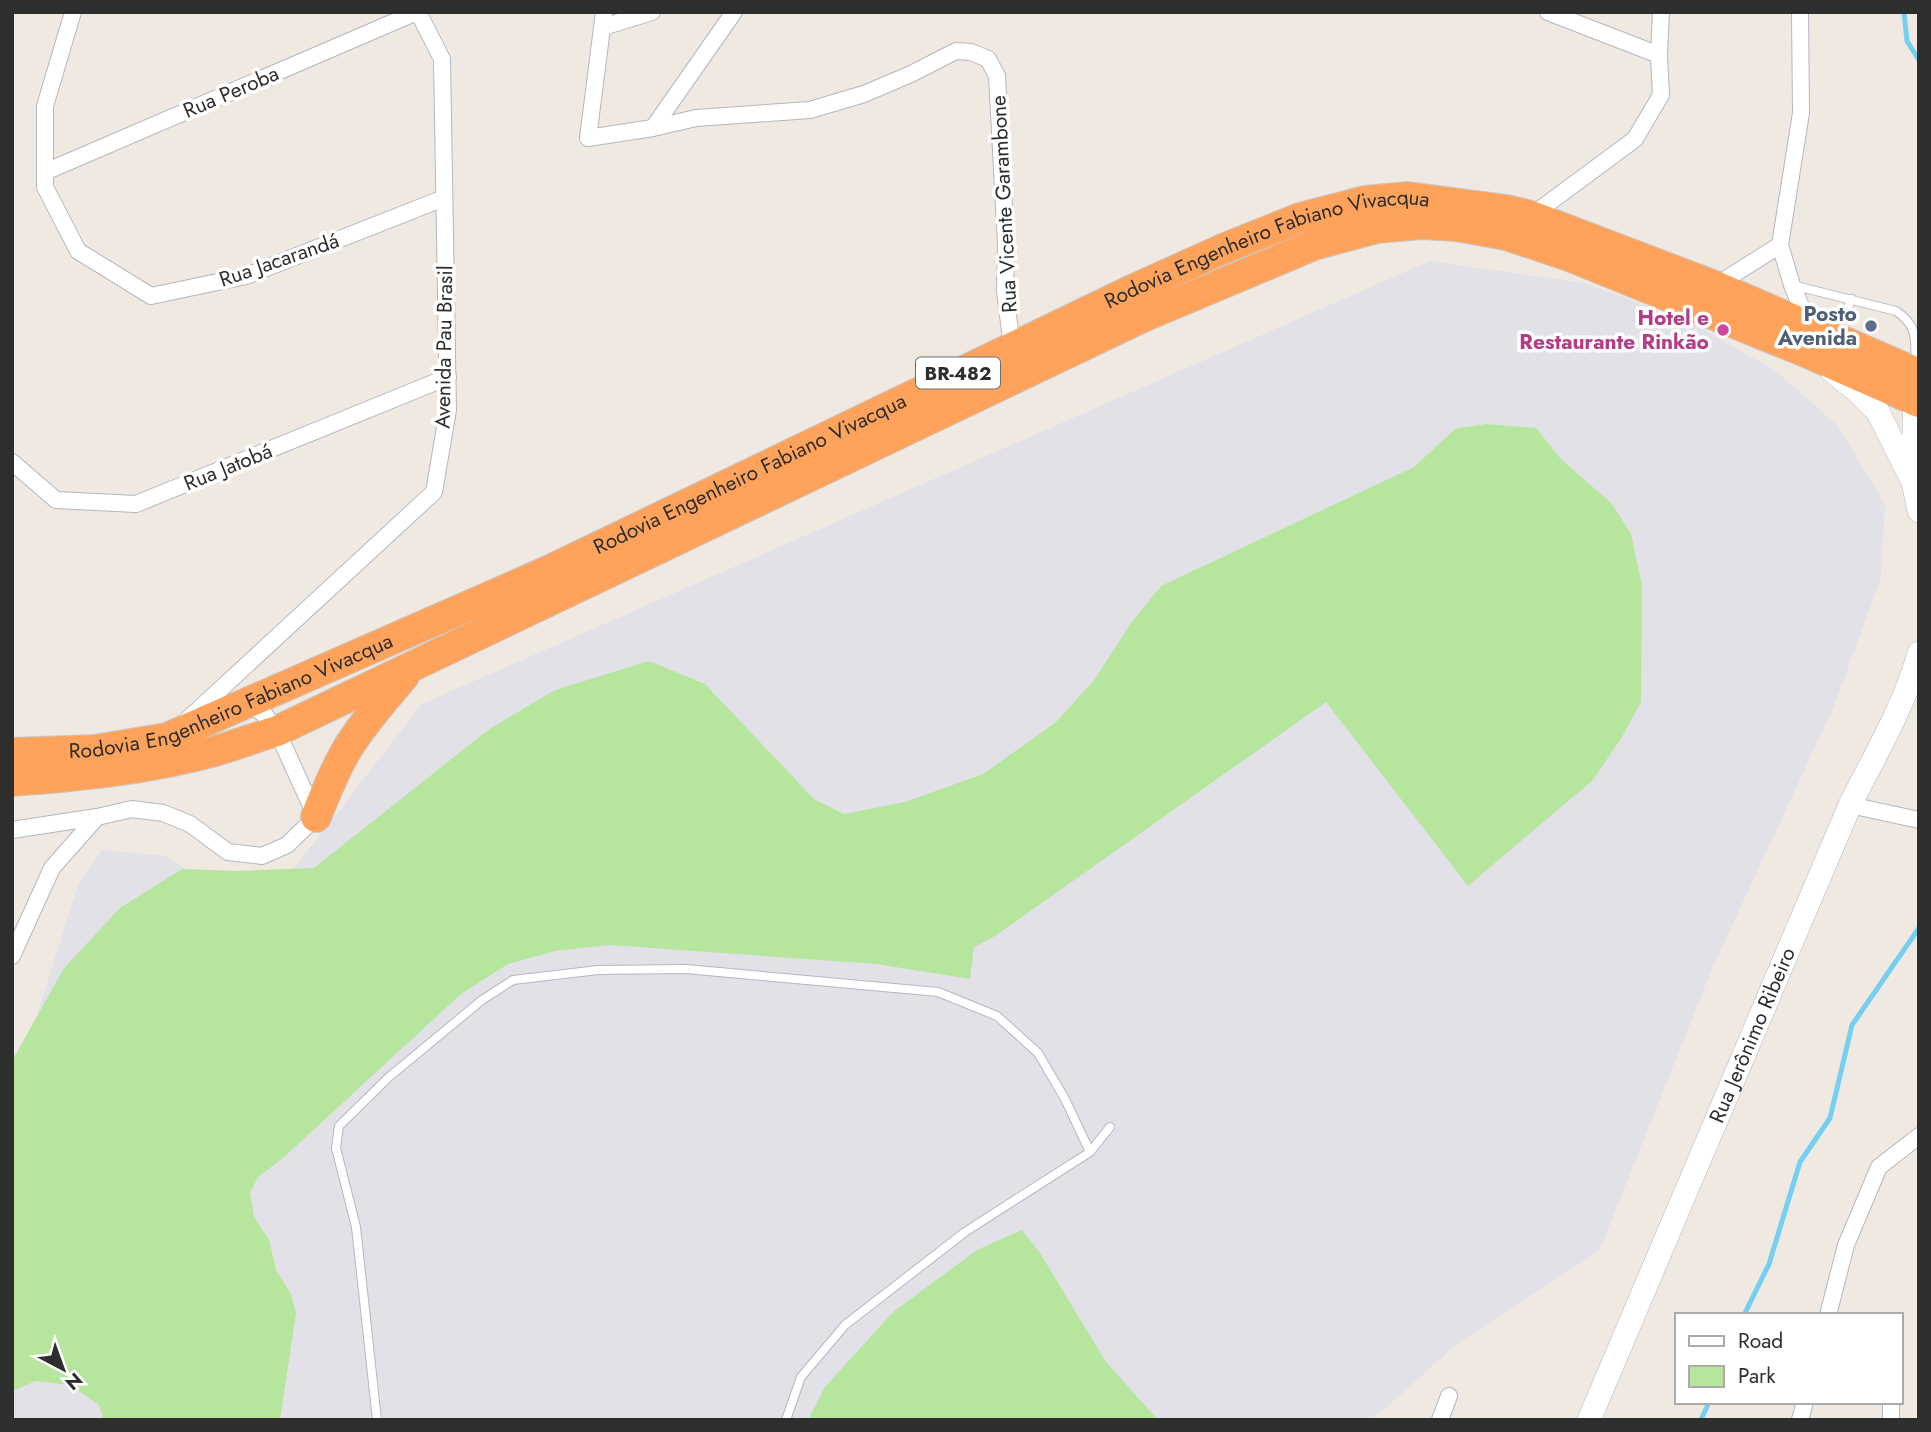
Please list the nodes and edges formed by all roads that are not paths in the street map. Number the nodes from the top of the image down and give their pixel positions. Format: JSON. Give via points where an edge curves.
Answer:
{"nodes":[{"id":1,"x":73,"y":12,"type":"edge"},
{"id":2,"x":417,"y":12,"type":"edge"},
{"id":3,"x":652,"y":12,"type":"edge"},
{"id":4,"x":734,"y":12,"type":"edge"},
{"id":5,"x":1548,"y":12,"type":"edge"},
{"id":6,"x":1661,"y":12,"type":"edge"},
{"id":7,"x":1800,"y":12,"type":"edge"},
{"id":8,"x":604,"y":20,"type":"edge"},
{"id":9,"x":1659,"y":55,"type":"junction"},
{"id":10,"x":653,"y":128,"type":"junction"},
{"id":11,"x":45,"y":172,"type":"junction"},
{"id":12,"x":444,"y":198,"type":"junction"},
{"id":13,"x":1531,"y":216,"type":"junction"},
{"id":14,"x":1780,"y":245,"type":"junction"},
{"id":15,"x":1792,"y":285,"type":"junction"},
{"id":16,"x":1715,"y":286,"type":"junction"},
{"id":17,"x":1134,"y":289,"type":"junction"},
{"id":18,"x":1852,"y":299,"type":"junction"},
{"id":19,"x":1143,"y":317,"type":"junction"},
{"id":20,"x":1817,"y":340,"type":"junction"},
{"id":21,"x":1012,"y":347,"type":"junction"},
{"id":22,"x":448,"y":377,"type":"junction"},
{"id":23,"x":1916,"y":394,"type":"edge"},
{"id":24,"x":1878,"y":412,"type":"junction"},
{"id":25,"x":838,"y":430,"type":"junction"},
{"id":26,"x":851,"y":458,"type":"junction"},
{"id":27,"x":12,"y":462,"type":"edge"},
{"id":28,"x":1913,"y":482,"type":"junction"},
{"id":29,"x":1919,"y":511,"type":"edge"},
{"id":30,"x":548,"y":571,"type":"junction"},
{"id":31,"x":519,"y":614,"type":"junction"},
{"id":32,"x":1919,"y":653,"type":"edge"},
{"id":33,"x":411,"y":668,"type":"junction"},
{"id":34,"x":248,"y":703,"type":"junction"},
{"id":35,"x":277,"y":730,"type":"junction"},
{"id":36,"x":167,"y":738,"type":"junction"},
{"id":37,"x":12,"y":753,"type":"edge"},
{"id":38,"x":12,"y":780,"type":"edge"},
{"id":39,"x":1850,"y":805,"type":"junction"},
{"id":40,"x":97,"y":817,"type":"junction"},
{"id":41,"x":316,"y":817,"type":"junction"},
{"id":42,"x":1919,"y":820,"type":"edge"},
{"id":43,"x":12,"y":830,"type":"edge"},
{"id":44,"x":12,"y":956,"type":"edge"},
{"id":45,"x":1110,"y":1127,"type":"dead end"},
{"id":46,"x":1919,"y":1136,"type":"edge"},
{"id":47,"x":1090,"y":1152,"type":"junction"},
{"id":48,"x":1829,"y":1313,"type":"edge"},
{"id":49,"x":1449,"y":1396,"type":"dead end"},
{"id":50,"x":377,"y":1420,"type":"edge"},
{"id":51,"x":786,"y":1420,"type":"edge"},
{"id":52,"x":1440,"y":1420,"type":"edge"},
{"id":53,"x":1589,"y":1420,"type":"edge"}],
"edges":[{"from":1,"to":11,"type":"street","name":"Rua Jacarandá","via":[[45,106]]},
{"from":2,"to":11,"type":"street","name":"Rua Peroba"},
{"from":2,"to":12,"type":"street","name":"Avenida Pau Brasil","via":[[442,58]]},
{"from":3,"to":8,"type":"street"},
{"from":4,"to":10,"type":"street"},
{"from":5,"to":9,"type":"street"},
{"from":6,"to":9,"type":"street"},
{"from":7,"to":14,"type":"street","via":[[1801,113]]},
{"from":8,"to":10,"type":"street","name":"Rua Vicente Garambone","via":[[588,138]]},
{"from":9,"to":13,"type":"street","via":[[1661,95],[1636,139]]},
{"from":10,"to":21,"type":"street","name":"Rua Vicente Garambone","via":[[696,118],[810,110],[864,94],[956,51],[988,59],[997,76],[1006,219],[1005,291]]},
{"from":11,"to":12,"type":"street","name":"Rua Jacarandá","via":[[44,187],[78,251],[151,296],[246,276]]},
{"from":12,"to":22,"type":"street","name":"Avenida Pau Brasil"},
{"from":13,"to":16,"type":"highway","name":"Rodovia Engenheiro Fabiano Vivacqua","number":"BR-482"},
{"from":13,"to":17,"type":"highway","name":"Rodovia Engenheiro Fabiano Vivacqua","number":"BR-482","via":[[1408,197],[1365,201],[1300,218]]},
{"from":14,"to":15,"type":"street"},
{"from":14,"to":16,"type":"street"},
{"from":15,"to":18,"type":"lane"},
{"from":15,"to":20,"type":"street"},
{"from":16,"to":20,"type":"highway","name":"Rodovia Engenheiro Fabiano Vivacqua","number":"BR-482"},
{"from":17,"to":19,"type":"highway"},
{"from":17,"to":21,"type":"highway","name":"Rodovia Engenheiro Fabiano Vivacqua","number":"BR-482"},
{"from":18,"to":20,"type":"lane"},
{"from":18,"to":23,"type":"lane","via":[[1896,311],[1909,320]]},
{"from":19,"to":20,"type":"highway","name":"Rodovia Engenheiro Fabiano Vivacqua","number":"BR-482","via":[[1314,245],[1377,228],[1421,224],[1506,235]]},
{"from":19,"to":26,"type":"highway","name":"Rodovia Engenheiro Fabiano Vivacqua","number":"BR-482"},
{"from":20,"to":23,"type":"highway","name":"Rodovia Engenheiro Fabiano Vivacqua","number":"BR-482"},
{"from":20,"to":24,"type":"street"},
{"from":21,"to":25,"type":"highway","name":"Rodovia Engenheiro Fabiano Vivacqua","number":"BR-482"},
{"from":22,"to":27,"type":"street","name":"Rua Jatobá","via":[[136,504],[56,500]]},
{"from":22,"to":36,"type":"street","name":"Avenida Pau Brasil","via":[[448,410],[435,492]]},
{"from":23,"to":24,"type":"street"},
{"from":23,"to":28,"type":"street"},
{"from":24,"to":28,"type":"street"},
{"from":25,"to":26,"type":"highway"},
{"from":25,"to":30,"type":"highway","name":"Rodovia Engenheiro Fabiano Vivacqua","number":"BR-482"},
{"from":26,"to":31,"type":"highway","name":"Rodovia Engenheiro Fabiano Vivacqua","number":"BR-482"},
{"from":28,"to":29,"type":"street"},
{"from":30,"to":31,"type":"highway"},
{"from":30,"to":34,"type":"highway","name":"Rodovia Engenheiro Fabiano Vivacqua","number":"BR-482"},
{"from":31,"to":33,"type":"highway","name":"Rodovia Engenheiro Fabiano Vivacqua","number":"BR-482"},
{"from":32,"to":39,"type":"street","name":"Rua Jerônimo Ribeiro"},
{"from":33,"to":35,"type":"highway","name":"Rodovia Engenheiro Fabiano Vivacqua","number":"BR-482"},
{"from":33,"to":41,"type":"highway","via":[[346,751]]},
{"from":34,"to":35,"type":"street"},
{"from":34,"to":36,"type":"highway","name":"Rodovia Engenheiro Fabiano Vivacqua","number":"BR-482"},
{"from":35,"to":38,"type":"highway","name":"Rodovia Engenheiro Fabiano Vivacqua","number":"BR-482","via":[[215,751],[139,767]]},
{"from":35,"to":41,"type":"street"},
{"from":36,"to":37,"type":"highway","name":"Rodovia Engenheiro Fabiano Vivacqua","number":"BR-482","via":[[94,750]]},
{"from":39,"to":42,"type":"street"},
{"from":39,"to":53,"type":"street","name":"Rua Jerônimo Ribeiro"},
{"from":40,"to":41,"type":"street","via":[[132,809],[163,813],[190,824],[228,852],[262,856],[287,845]]},
{"from":40,"to":43,"type":"street"},
{"from":40,"to":44,"type":"street","via":[[52,868]]},
{"from":45,"to":47,"type":"lane"},
{"from":46,"to":48,"type":"street","via":[[1879,1167],[1846,1245]]},
{"from":47,"to":50,"type":"lane","via":[[1038,1053],[997,1016],[938,992],[686,970],[598,970],[513,979],[389,1077],[339,1126],[336,1147],[356,1227]]},
{"from":47,"to":51,"type":"lane","via":[[965,1233],[845,1325],[801,1377]]},
{"from":49,"to":52,"type":"street"}]}
